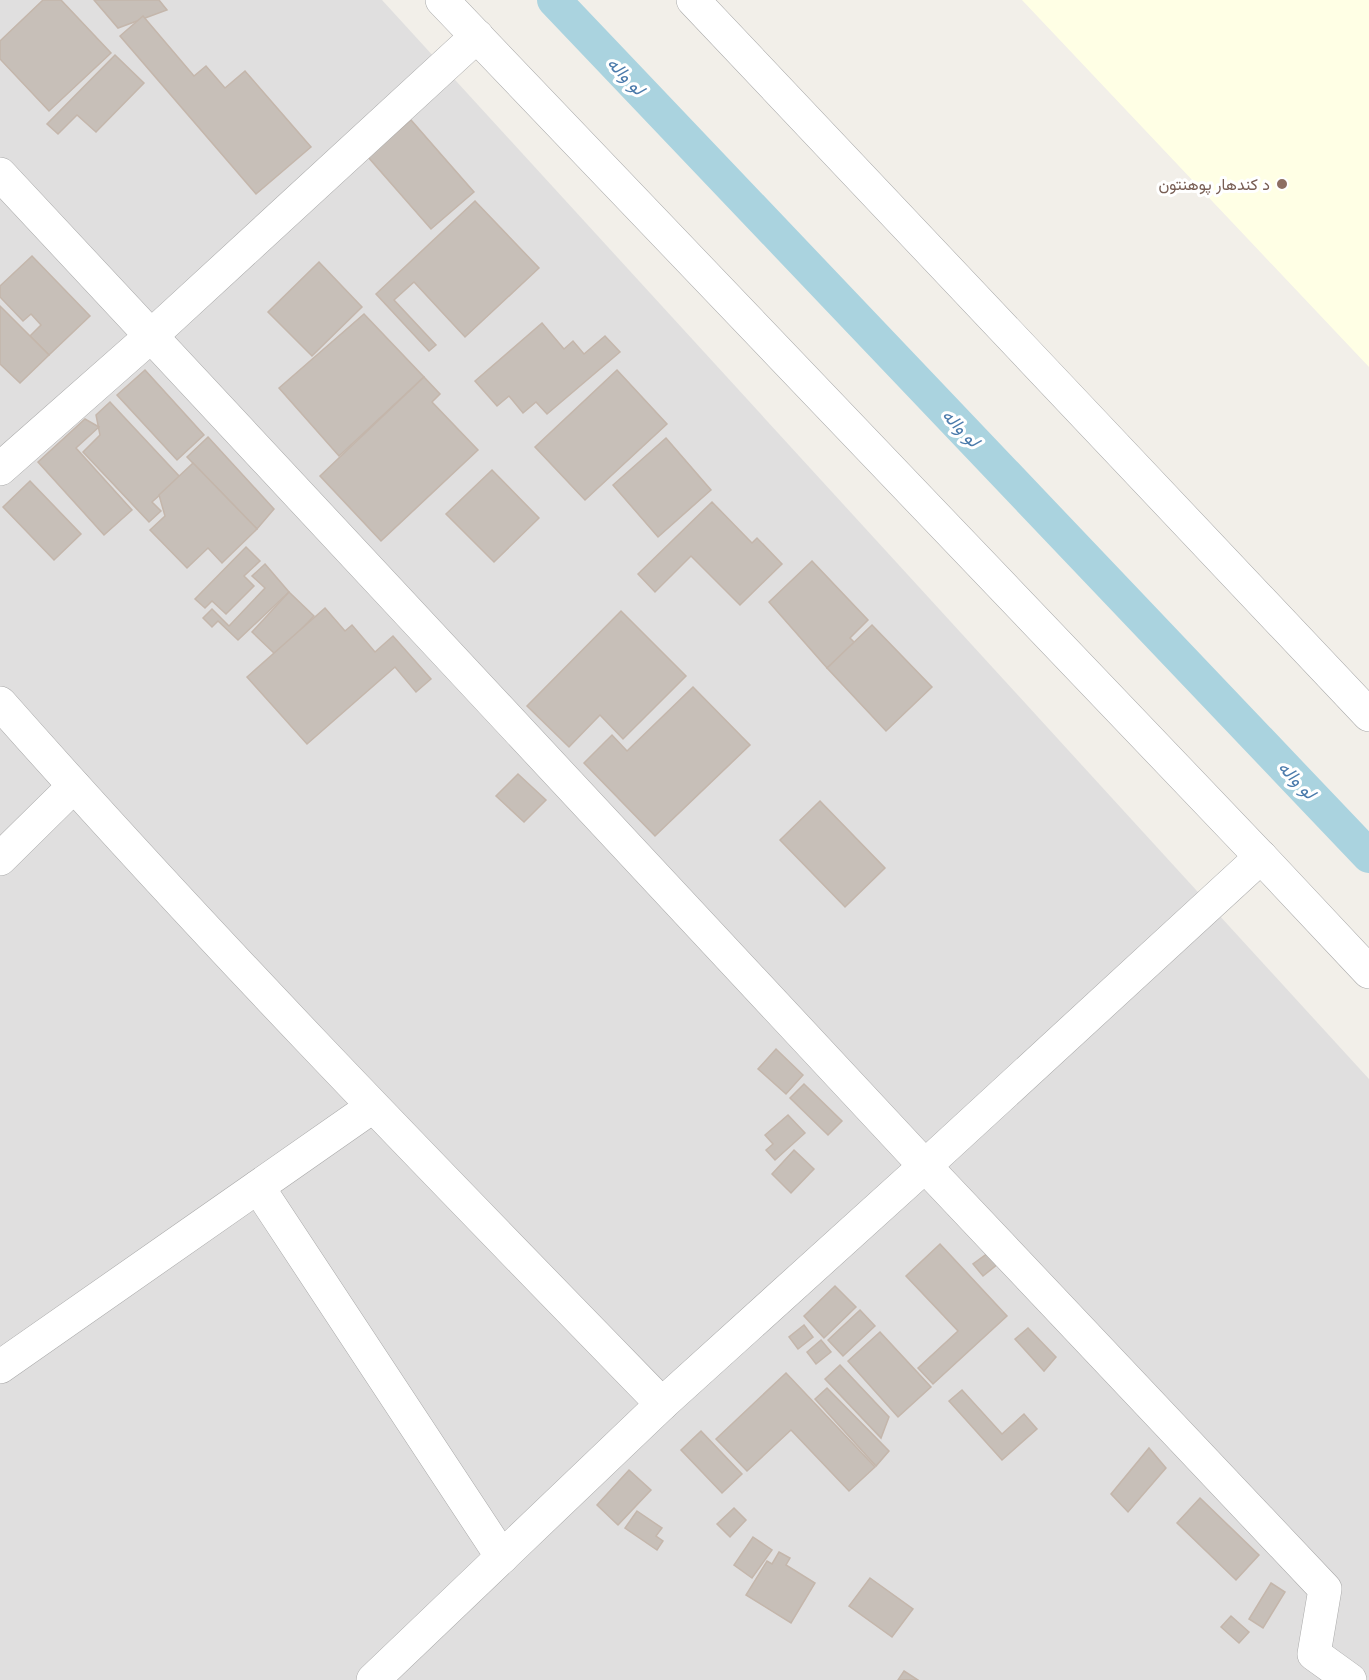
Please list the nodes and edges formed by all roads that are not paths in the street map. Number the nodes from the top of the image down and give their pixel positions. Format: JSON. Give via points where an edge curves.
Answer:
{"nodes":[{"id":1,"x":442,"y":0,"type":"edge"},
{"id":2,"x":693,"y":0,"type":"edge"},
{"id":3,"x":477,"y":36,"type":"junction"},
{"id":4,"x":0,"y":174,"type":"edge"},
{"id":5,"x":151,"y":336,"type":"junction"},
{"id":6,"x":0,"y":470,"type":"edge"},
{"id":7,"x":0,"y":703,"type":"edge"},
{"id":8,"x":1369,"y":715,"type":"edge"},
{"id":9,"x":74,"y":786,"type":"junction"},
{"id":10,"x":1261,"y":857,"type":"junction"},
{"id":11,"x":0,"y":859,"type":"edge"},
{"id":12,"x":1369,"y":972,"type":"edge"},
{"id":13,"x":372,"y":1107,"type":"junction"},
{"id":14,"x":925,"y":1166,"type":"junction"},
{"id":15,"x":258,"y":1187,"type":"junction"},
{"id":16,"x":0,"y":1368,"type":"edge"},
{"id":17,"x":662,"y":1404,"type":"junction"},
{"id":18,"x":502,"y":1557,"type":"junction"},
{"id":19,"x":373,"y":1680,"type":"edge"},
{"id":20,"x":1350,"y":1680,"type":"edge"}],
"edges":[{"from":1,"to":3,"type":"street"},
{"from":2,"to":8,"type":"street"},
{"from":3,"to":5,"type":"street"},
{"from":3,"to":10,"type":"street"},
{"from":4,"to":5,"type":"street"},
{"from":5,"to":6,"type":"street"},
{"from":5,"to":14,"type":"street"},
{"from":7,"to":9,"type":"street"},
{"from":9,"to":11,"type":"street"},
{"from":9,"to":13,"type":"street"},
{"from":10,"to":12,"type":"street"},
{"from":10,"to":14,"type":"street"},
{"from":13,"to":15,"type":"street"},
{"from":13,"to":17,"type":"street"},
{"from":14,"to":17,"type":"street"},
{"from":14,"to":20,"type":"street","via":[[1325,1589],[1314,1654]]},
{"from":15,"to":16,"type":"street"},
{"from":15,"to":18,"type":"street"},
{"from":17,"to":18,"type":"street"},
{"from":18,"to":19,"type":"street"}]}
